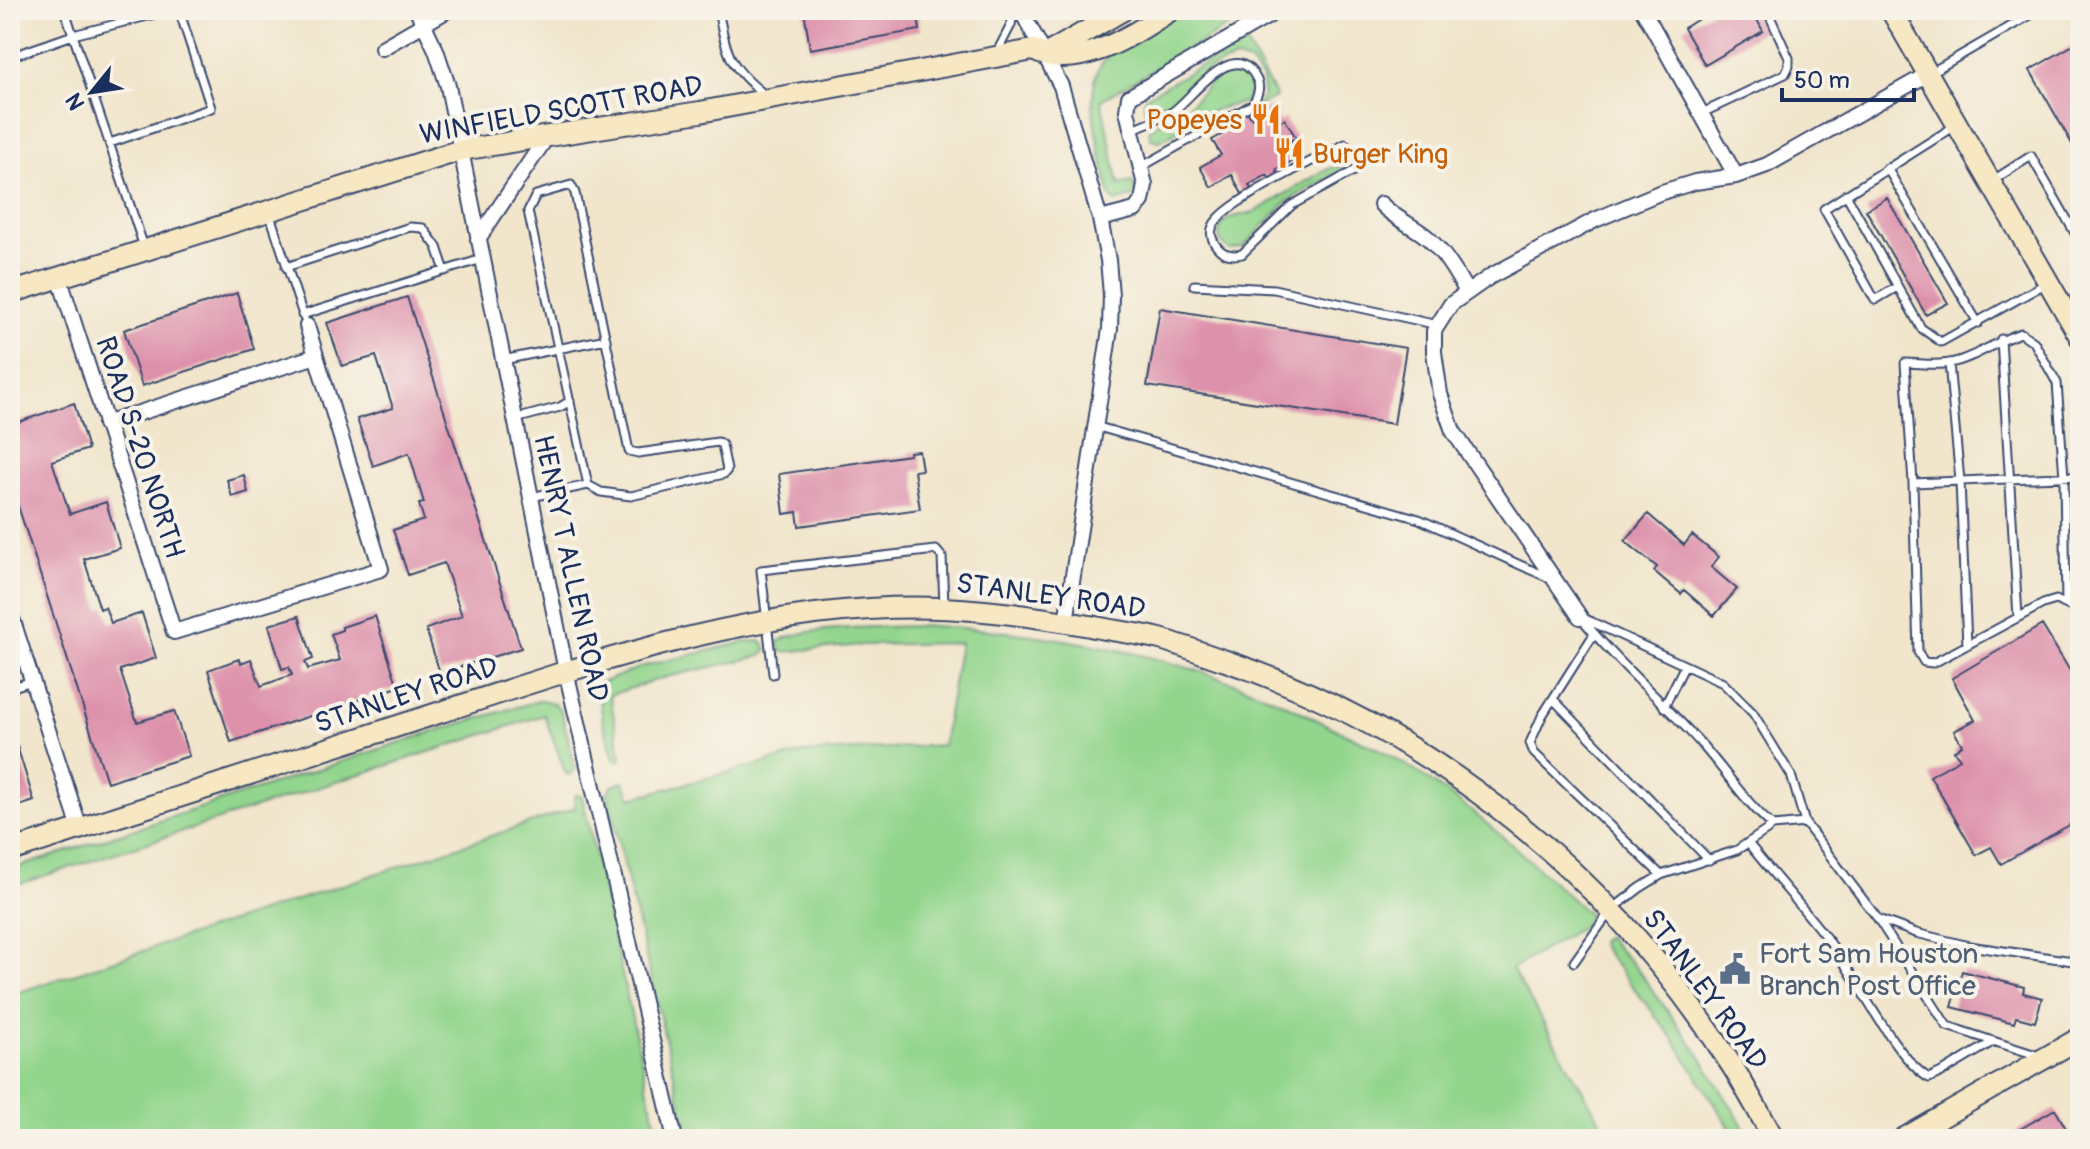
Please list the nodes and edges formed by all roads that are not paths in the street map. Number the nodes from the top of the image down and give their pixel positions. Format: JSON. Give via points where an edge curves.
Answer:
{"nodes":[{"id":1,"x":65,"y":10,"type":"edge"},
{"id":2,"x":171,"y":10,"type":"edge"},
{"id":3,"x":179,"y":10,"type":"edge"},
{"id":4,"x":417,"y":10,"type":"edge"},
{"id":5,"x":448,"y":10,"type":"edge"},
{"id":6,"x":718,"y":10,"type":"edge"},
{"id":7,"x":1014,"y":10,"type":"edge"},
{"id":8,"x":1021,"y":10,"type":"edge"},
{"id":9,"x":1123,"y":10,"type":"edge"},
{"id":10,"x":1171,"y":10,"type":"edge"},
{"id":11,"x":1767,"y":10,"type":"edge"},
{"id":12,"x":1891,"y":10,"type":"edge"},
{"id":13,"x":2039,"y":10,"type":"edge"},
{"id":14,"x":1647,"y":12,"type":"edge"},
{"id":15,"x":1270,"y":15,"type":"dead end"},
{"id":16,"x":425,"y":23,"type":"junction"},
{"id":17,"x":73,"y":35,"type":"junction"},
{"id":18,"x":382,"y":48,"type":"dead end"},
{"id":19,"x":1043,"y":56,"type":"junction"},
{"id":20,"x":10,"y":57,"type":"edge"},
{"id":21,"x":993,"y":58,"type":"junction"},
{"id":22,"x":1928,"y":74,"type":"junction"},
{"id":23,"x":770,"y":99,"type":"junction"},
{"id":24,"x":1702,"y":113,"type":"junction"},
{"id":25,"x":1957,"y":125,"type":"junction"},
{"id":26,"x":1131,"y":130,"type":"junction"},
{"id":27,"x":548,"y":135,"type":"junction"},
{"id":28,"x":110,"y":143,"type":"junction"},
{"id":29,"x":1345,"y":144,"type":"dead end"},
{"id":30,"x":461,"y":150,"type":"junction"},
{"id":31,"x":1141,"y":167,"type":"junction"},
{"id":32,"x":1359,"y":168,"type":"dead end"},
{"id":33,"x":1887,"y":168,"type":"junction"},
{"id":34,"x":1736,"y":176,"type":"junction"},
{"id":35,"x":1990,"y":182,"type":"junction"},
{"id":36,"x":1846,"y":194,"type":"junction"},
{"id":37,"x":1381,"y":204,"type":"dead end"},
{"id":38,"x":268,"y":210,"type":"junction"},
{"id":39,"x":1100,"y":219,"type":"junction"},
{"id":40,"x":478,"y":239,"type":"junction"},
{"id":41,"x":2080,"y":242,"type":"edge"},
{"id":42,"x":145,"y":249,"type":"junction"},
{"id":43,"x":482,"y":259,"type":"junction"},
{"id":44,"x":10,"y":265,"type":"edge"},
{"id":45,"x":286,"y":267,"type":"junction"},
{"id":46,"x":445,"y":271,"type":"junction"},
{"id":47,"x":59,"y":277,"type":"junction"},
{"id":48,"x":2048,"y":282,"type":"junction"},
{"id":49,"x":1194,"y":285,"type":"dead end"},
{"id":50,"x":1897,"y":287,"type":"junction"},
{"id":51,"x":14,"y":292,"type":"edge"},
{"id":52,"x":1467,"y":292,"type":"junction"},
{"id":53,"x":305,"y":321,"type":"junction"},
{"id":54,"x":1978,"y":323,"type":"junction"},
{"id":55,"x":1438,"y":325,"type":"junction"},
{"id":56,"x":2080,"y":337,"type":"edge"},
{"id":57,"x":606,"y":339,"type":"junction"},
{"id":58,"x":2001,"y":339,"type":"junction"},
{"id":59,"x":558,"y":350,"type":"junction"},
{"id":60,"x":316,"y":356,"type":"junction"},
{"id":61,"x":503,"y":360,"type":"junction"},
{"id":62,"x":1949,"y":363,"type":"junction"},
{"id":63,"x":570,"y":401,"type":"junction"},
{"id":64,"x":515,"y":419,"type":"junction"},
{"id":65,"x":105,"y":424,"type":"junction"},
{"id":66,"x":1095,"y":426,"type":"junction"},
{"id":67,"x":2080,"y":476,"type":"edge"},
{"id":68,"x":2064,"y":477,"type":"junction"},
{"id":69,"x":2009,"y":479,"type":"junction"},
{"id":70,"x":1960,"y":481,"type":"junction"},
{"id":71,"x":1913,"y":483,"type":"junction"},
{"id":72,"x":588,"y":485,"type":"junction"},
{"id":73,"x":531,"y":497,"type":"junction"},
{"id":74,"x":1555,"y":581,"type":"junction"},
{"id":75,"x":2066,"y":604,"type":"junction"},
{"id":76,"x":944,"y":607,"type":"junction"},
{"id":77,"x":2080,"y":611,"type":"edge"},
{"id":78,"x":10,"y":612,"type":"edge"},
{"id":79,"x":1580,"y":617,"type":"junction"},
{"id":80,"x":2018,"y":617,"type":"junction"},
{"id":81,"x":1066,"y":622,"type":"junction"},
{"id":82,"x":767,"y":623,"type":"junction"},
{"id":83,"x":1594,"y":634,"type":"junction"},
{"id":84,"x":1967,"y":645,"type":"junction"},
{"id":85,"x":1684,"y":667,"type":"junction"},
{"id":86,"x":566,"y":671,"type":"junction"},
{"id":87,"x":773,"y":674,"type":"dead end"},
{"id":88,"x":32,"y":681,"type":"junction"},
{"id":89,"x":10,"y":688,"type":"edge"},
{"id":90,"x":1553,"y":699,"type":"junction"},
{"id":91,"x":1664,"y":707,"type":"junction"},
{"id":92,"x":1805,"y":823,"type":"junction"},
{"id":93,"x":1773,"y":826,"type":"junction"},
{"id":94,"x":80,"y":829,"type":"junction"},
{"id":95,"x":1748,"y":843,"type":"junction"},
{"id":96,"x":10,"y":851,"type":"edge"},
{"id":97,"x":1709,"y":860,"type":"junction"},
{"id":98,"x":1661,"y":875,"type":"junction"},
{"id":99,"x":1611,"y":910,"type":"junction"},
{"id":100,"x":1878,"y":919,"type":"junction"},
{"id":101,"x":1574,"y":962,"type":"dead end"},
{"id":102,"x":2080,"y":962,"type":"edge"},
{"id":103,"x":2080,"y":1038,"type":"edge"},
{"id":104,"x":1994,"y":1041,"type":"junction"},
{"id":105,"x":2045,"y":1058,"type":"junction"},
{"id":106,"x":675,"y":1139,"type":"edge"},
{"id":107,"x":1774,"y":1139,"type":"edge"},
{"id":108,"x":1903,"y":1139,"type":"edge"}],
"edges":[{"from":1,"to":17,"type":"lane"},
{"from":2,"to":17,"type":"lane"},
{"from":3,"to":28,"type":"lane","via":[[211,108]]},
{"from":4,"to":16,"type":"street","name":"HENRY T ALLEN ROAD"},
{"from":5,"to":16,"type":"street"},
{"from":6,"to":23,"type":"lane","via":[[734,66]]},
{"from":7,"to":21,"type":"lane"},
{"from":8,"to":19,"type":"street"},
{"from":9,"to":19,"type":"street"},
{"from":10,"to":19,"type":"street","name":"WINFIELD SCOTT ROAD","via":[[1125,40],[1094,52]]},
{"from":11,"to":24,"type":"lane","via":[[1789,58],[1785,74]]},
{"from":12,"to":22,"type":"street"},
{"from":13,"to":22,"type":"lane"},
{"from":14,"to":24,"type":"street"},
{"from":15,"to":26,"type":"street","via":[[1129,97]]},
{"from":16,"to":18,"type":"street"},
{"from":16,"to":30,"type":"street","name":"HENRY T ALLEN ROAD","via":[[448,86]]},
{"from":17,"to":20,"type":"lane"},
{"from":17,"to":28,"type":"lane"},
{"from":19,"to":21,"type":"street","name":"WINFIELD SCOTT ROAD","via":[[1033,50]]},
{"from":19,"to":39,"type":"street","via":[[1061,86]]},
{"from":21,"to":23,"type":"street","name":"WINFIELD SCOTT ROAD"},
{"from":22,"to":25,"type":"street"},
{"from":22,"to":34,"type":"street","via":[[1767,165]]},
{"from":23,"to":27,"type":"street","name":"WINFIELD SCOTT ROAD"},
{"from":24,"to":34,"type":"street"},
{"from":25,"to":33,"type":"lane"},
{"from":25,"to":35,"type":"street"},
{"from":26,"to":31,"type":"street"},
{"from":26,"to":31,"type":"lane","via":[[1171,113],[1222,68],[1240,66],[1257,79],[1253,104]]},
{"from":27,"to":30,"type":"street","name":"WINFIELD SCOTT ROAD"},
{"from":27,"to":40,"type":"street"},
{"from":28,"to":42,"type":"lane"},
{"from":29,"to":32,"type":"lane","via":[[1231,207],[1213,224],[1216,247],[1242,254],[1292,205]]},
{"from":30,"to":38,"type":"street","name":"WINFIELD SCOTT ROAD"},
{"from":30,"to":40,"type":"street","name":"HENRY T ALLEN ROAD"},
{"from":31,"to":39,"type":"street","via":[[1145,185],[1135,210]]},
{"from":33,"to":36,"type":"lane"},
{"from":33,"to":54,"type":"lane"},
{"from":34,"to":52,"type":"street","via":[[1671,189],[1595,220]]},
{"from":35,"to":41,"type":"lane","via":[[2031,156]]},
{"from":35,"to":48,"type":"street"},
{"from":36,"to":50,"type":"lane"},
{"from":36,"to":50,"type":"lane","via":[[1824,209],[1831,222],[1875,300]]},
{"from":37,"to":52,"type":"street","via":[[1426,236]]},
{"from":38,"to":42,"type":"street","name":"WINFIELD SCOTT ROAD"},
{"from":38,"to":45,"type":"lane"},
{"from":39,"to":66,"type":"street","via":[[1111,295]]},
{"from":40,"to":43,"type":"street","name":"HENRY T ALLEN ROAD"},
{"from":42,"to":47,"type":"street","name":"WINFIELD SCOTT ROAD"},
{"from":43,"to":46,"type":"lane"},
{"from":43,"to":61,"type":"street","name":"HENRY T ALLEN ROAD"},
{"from":44,"to":51,"type":"lane"},
{"from":45,"to":46,"type":"lane","via":[[410,227],[423,228],[430,236]]},
{"from":45,"to":53,"type":"lane"},
{"from":46,"to":53,"type":"lane"},
{"from":47,"to":51,"type":"street","name":"WINFIELD SCOTT ROAD"},
{"from":47,"to":65,"type":"street","name":"ROAD S-20 NORTH"},
{"from":48,"to":54,"type":"lane"},
{"from":48,"to":56,"type":"street"},
{"from":49,"to":55,"type":"lane","via":[[1274,289]]},
{"from":50,"to":54,"type":"lane","via":[[1921,328],[1941,342]]},
{"from":52,"to":55,"type":"street","via":[[1451,304]]},
{"from":53,"to":60,"type":"street"},
{"from":55,"to":74,"type":"street","via":[[1435,372],[1453,431]]},
{"from":57,"to":59,"type":"lane"},
{"from":57,"to":59,"type":"lane","via":[[575,193],[571,185],[563,185],[536,195],[528,211]]},
{"from":57,"to":72,"type":"lane","via":[[629,451],[718,442],[727,470],[631,496]]},
{"from":58,"to":62,"type":"lane"},
{"from":58,"to":68,"type":"lane","via":[[2021,333],[2034,342],[2057,383]]},
{"from":58,"to":69,"type":"lane"},
{"from":59,"to":61,"type":"lane"},
{"from":59,"to":63,"type":"lane"},
{"from":60,"to":65,"type":"street"},
{"from":60,"to":65,"type":"street","name":"ROAD S-20 NORTH","via":[[381,569],[174,632]]},
{"from":61,"to":64,"type":"street","name":"HENRY T ALLEN ROAD"},
{"from":62,"to":70,"type":"lane"},
{"from":62,"to":71,"type":"lane","via":[[1905,363]]},
{"from":63,"to":64,"type":"lane"},
{"from":63,"to":72,"type":"lane"},
{"from":64,"to":73,"type":"street","name":"HENRY T ALLEN ROAD"},
{"from":66,"to":74,"type":"lane","via":[[1419,519]]},
{"from":66,"to":81,"type":"street"},
{"from":67,"to":68,"type":"lane"},
{"from":68,"to":69,"type":"lane"},
{"from":68,"to":75,"type":"lane"},
{"from":69,"to":70,"type":"lane"},
{"from":69,"to":80,"type":"lane"},
{"from":70,"to":71,"type":"lane"},
{"from":70,"to":84,"type":"lane"},
{"from":71,"to":84,"type":"lane","via":[[1918,652],[1924,662],[1933,663]]},
{"from":72,"to":73,"type":"lane"},
{"from":73,"to":86,"type":"street","name":"HENRY T ALLEN ROAD"},
{"from":74,"to":79,"type":"street"},
{"from":75,"to":77,"type":"lane"},
{"from":75,"to":80,"type":"lane","via":[[2056,600]]},
{"from":76,"to":81,"type":"street","name":"STANLEY ROAD"},
{"from":76,"to":82,"type":"street","name":"STANLEY ROAD","via":[[869,609]]},
{"from":76,"to":82,"type":"lane","via":[[942,557],[936,550],[761,570]]},
{"from":78,"to":88,"type":"street"},
{"from":79,"to":83,"type":"lane"},
{"from":79,"to":85,"type":"lane"},
{"from":80,"to":84,"type":"lane"},
{"from":81,"to":99,"type":"street","name":"STANLEY ROAD","via":[[1174,644],[1278,679],[1369,722],[1495,805],[1553,851]]},
{"from":82,"to":86,"type":"street","name":"STANLEY ROAD"},
{"from":82,"to":87,"type":"lane"},
{"from":83,"to":90,"type":"lane"},
{"from":83,"to":91,"type":"lane"},
{"from":85,"to":91,"type":"lane"},
{"from":85,"to":92,"type":"lane","via":[[1723,683],[1753,713],[1791,775]]},
{"from":86,"to":94,"type":"street","name":"STANLEY ROAD"},
{"from":86,"to":106,"type":"street","name":"HENRY T ALLEN ROAD"},
{"from":88,"to":89,"type":"lane"},
{"from":88,"to":94,"type":"street"},
{"from":90,"to":97,"type":"lane"},
{"from":90,"to":98,"type":"lane","via":[[1530,743],[1534,753]]},
{"from":91,"to":93,"type":"lane"},
{"from":92,"to":93,"type":"lane"},
{"from":92,"to":100,"type":"lane"},
{"from":93,"to":95,"type":"lane"},
{"from":94,"to":96,"type":"street","name":"STANLEY ROAD"},
{"from":95,"to":97,"type":"lane"},
{"from":95,"to":104,"type":"lane","via":[[1835,949],[1918,1072],[1929,1078]]},
{"from":97,"to":98,"type":"lane"},
{"from":98,"to":99,"type":"lane"},
{"from":99,"to":101,"type":"lane"},
{"from":99,"to":107,"type":"street","name":"STANLEY ROAD","via":[[1734,1068]]},
{"from":100,"to":102,"type":"lane","via":[[1969,946]]},
{"from":100,"to":104,"type":"lane","via":[[1947,1026]]},
{"from":103,"to":105,"type":"street"},
{"from":104,"to":105,"type":"lane"},
{"from":105,"to":108,"type":"street"}]}
